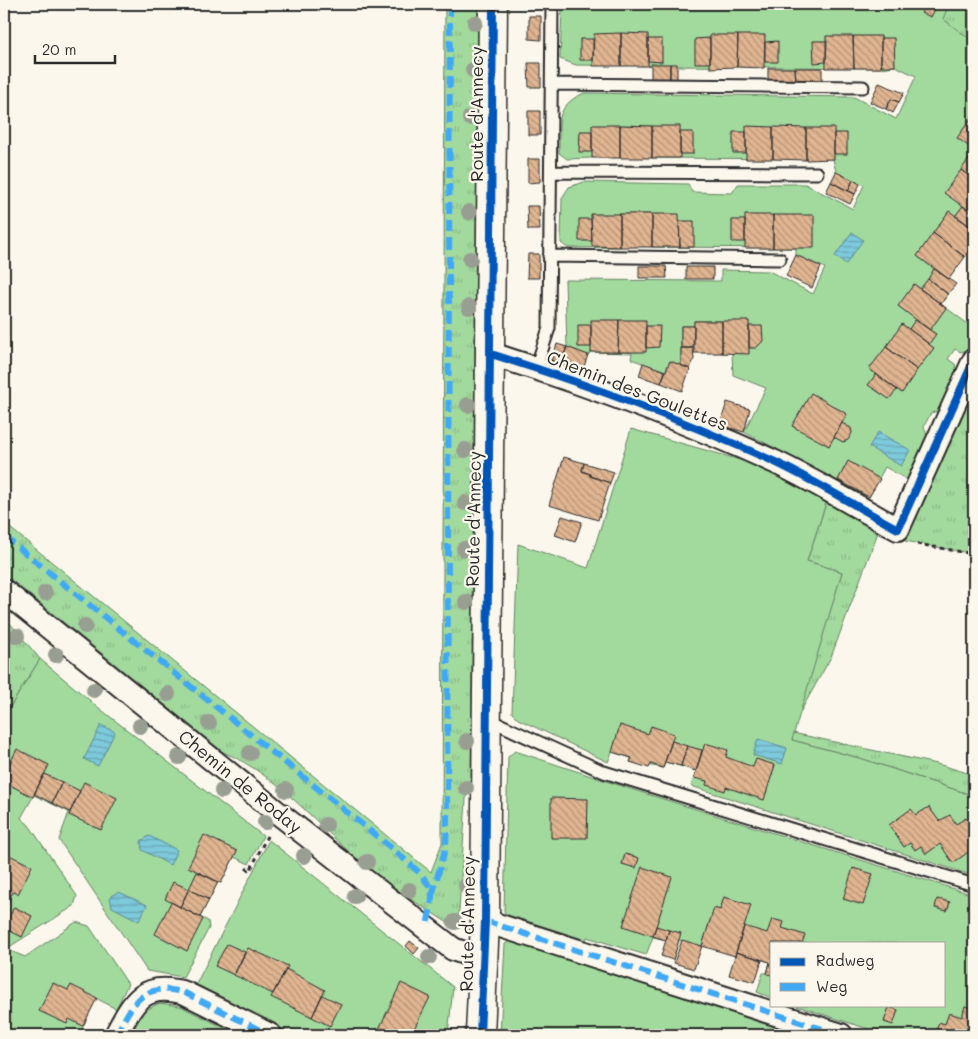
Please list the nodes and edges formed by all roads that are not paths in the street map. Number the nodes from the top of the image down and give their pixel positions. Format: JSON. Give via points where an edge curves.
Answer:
{"nodes":[{"id":1,"x":493,"y":4,"type":"edge"},
{"id":2,"x":552,"y":4,"type":"edge"},
{"id":3,"x":552,"y":84,"type":"junction"},
{"id":4,"x":863,"y":87,"type":"dead end"},
{"id":5,"x":551,"y":172,"type":"junction"},
{"id":6,"x":817,"y":173,"type":"dead end"},
{"id":7,"x":549,"y":256,"type":"junction"},
{"id":8,"x":780,"y":258,"type":"dead end"},
{"id":9,"x":491,"y":354,"type":"junction"},
{"id":10,"x":974,"y":360,"type":"edge"},
{"id":11,"x":536,"y":368,"type":"junction"},
{"id":12,"x":4,"y":590,"type":"edge"},
{"id":13,"x":487,"y":718,"type":"junction"},
{"id":14,"x":974,"y":885,"type":"edge"},
{"id":15,"x":484,"y":921,"type":"junction"},
{"id":16,"x":484,"y":960,"type":"junction"},
{"id":17,"x":116,"y":1035,"type":"edge"},
{"id":18,"x":270,"y":1035,"type":"edge"},
{"id":19,"x":480,"y":1035,"type":"edge"},
{"id":20,"x":841,"y":1035,"type":"edge"}],
"edges":[{"from":1,"to":9,"type":"main road","name":"Route d'Annecy"},
{"from":2,"to":3,"type":"lane"},
{"from":3,"to":4,"type":"lane"},
{"from":3,"to":5,"type":"lane"},
{"from":5,"to":6,"type":"lane"},
{"from":5,"to":7,"type":"lane"},
{"from":7,"to":8,"type":"lane"},
{"from":7,"to":11,"type":"lane","via":[[549,328]]},
{"from":9,"to":11,"type":"street","name":"Chemin des Goulettes"},
{"from":9,"to":13,"type":"main road","name":"Route d'Annecy"},
{"from":10,"to":11,"type":"street","name":"Chemin des Goulettes","via":[[898,529],[776,463],[699,429]]},
{"from":12,"to":16,"type":"street","name":"Chemin de Roday","via":[[278,814],[453,950]]},
{"from":13,"to":14,"type":"lane","via":[[604,772]]},
{"from":13,"to":15,"type":"main road","name":"Route d'Annecy"},
{"from":15,"to":16,"type":"main road","name":"Route d'Annecy"},
{"from":15,"to":20,"type":"street"},
{"from":16,"to":19,"type":"main road","name":"Route d'Annecy"},
{"from":17,"to":18,"type":"street","via":[[130,1008],[144,994],[171,989]]}]}
